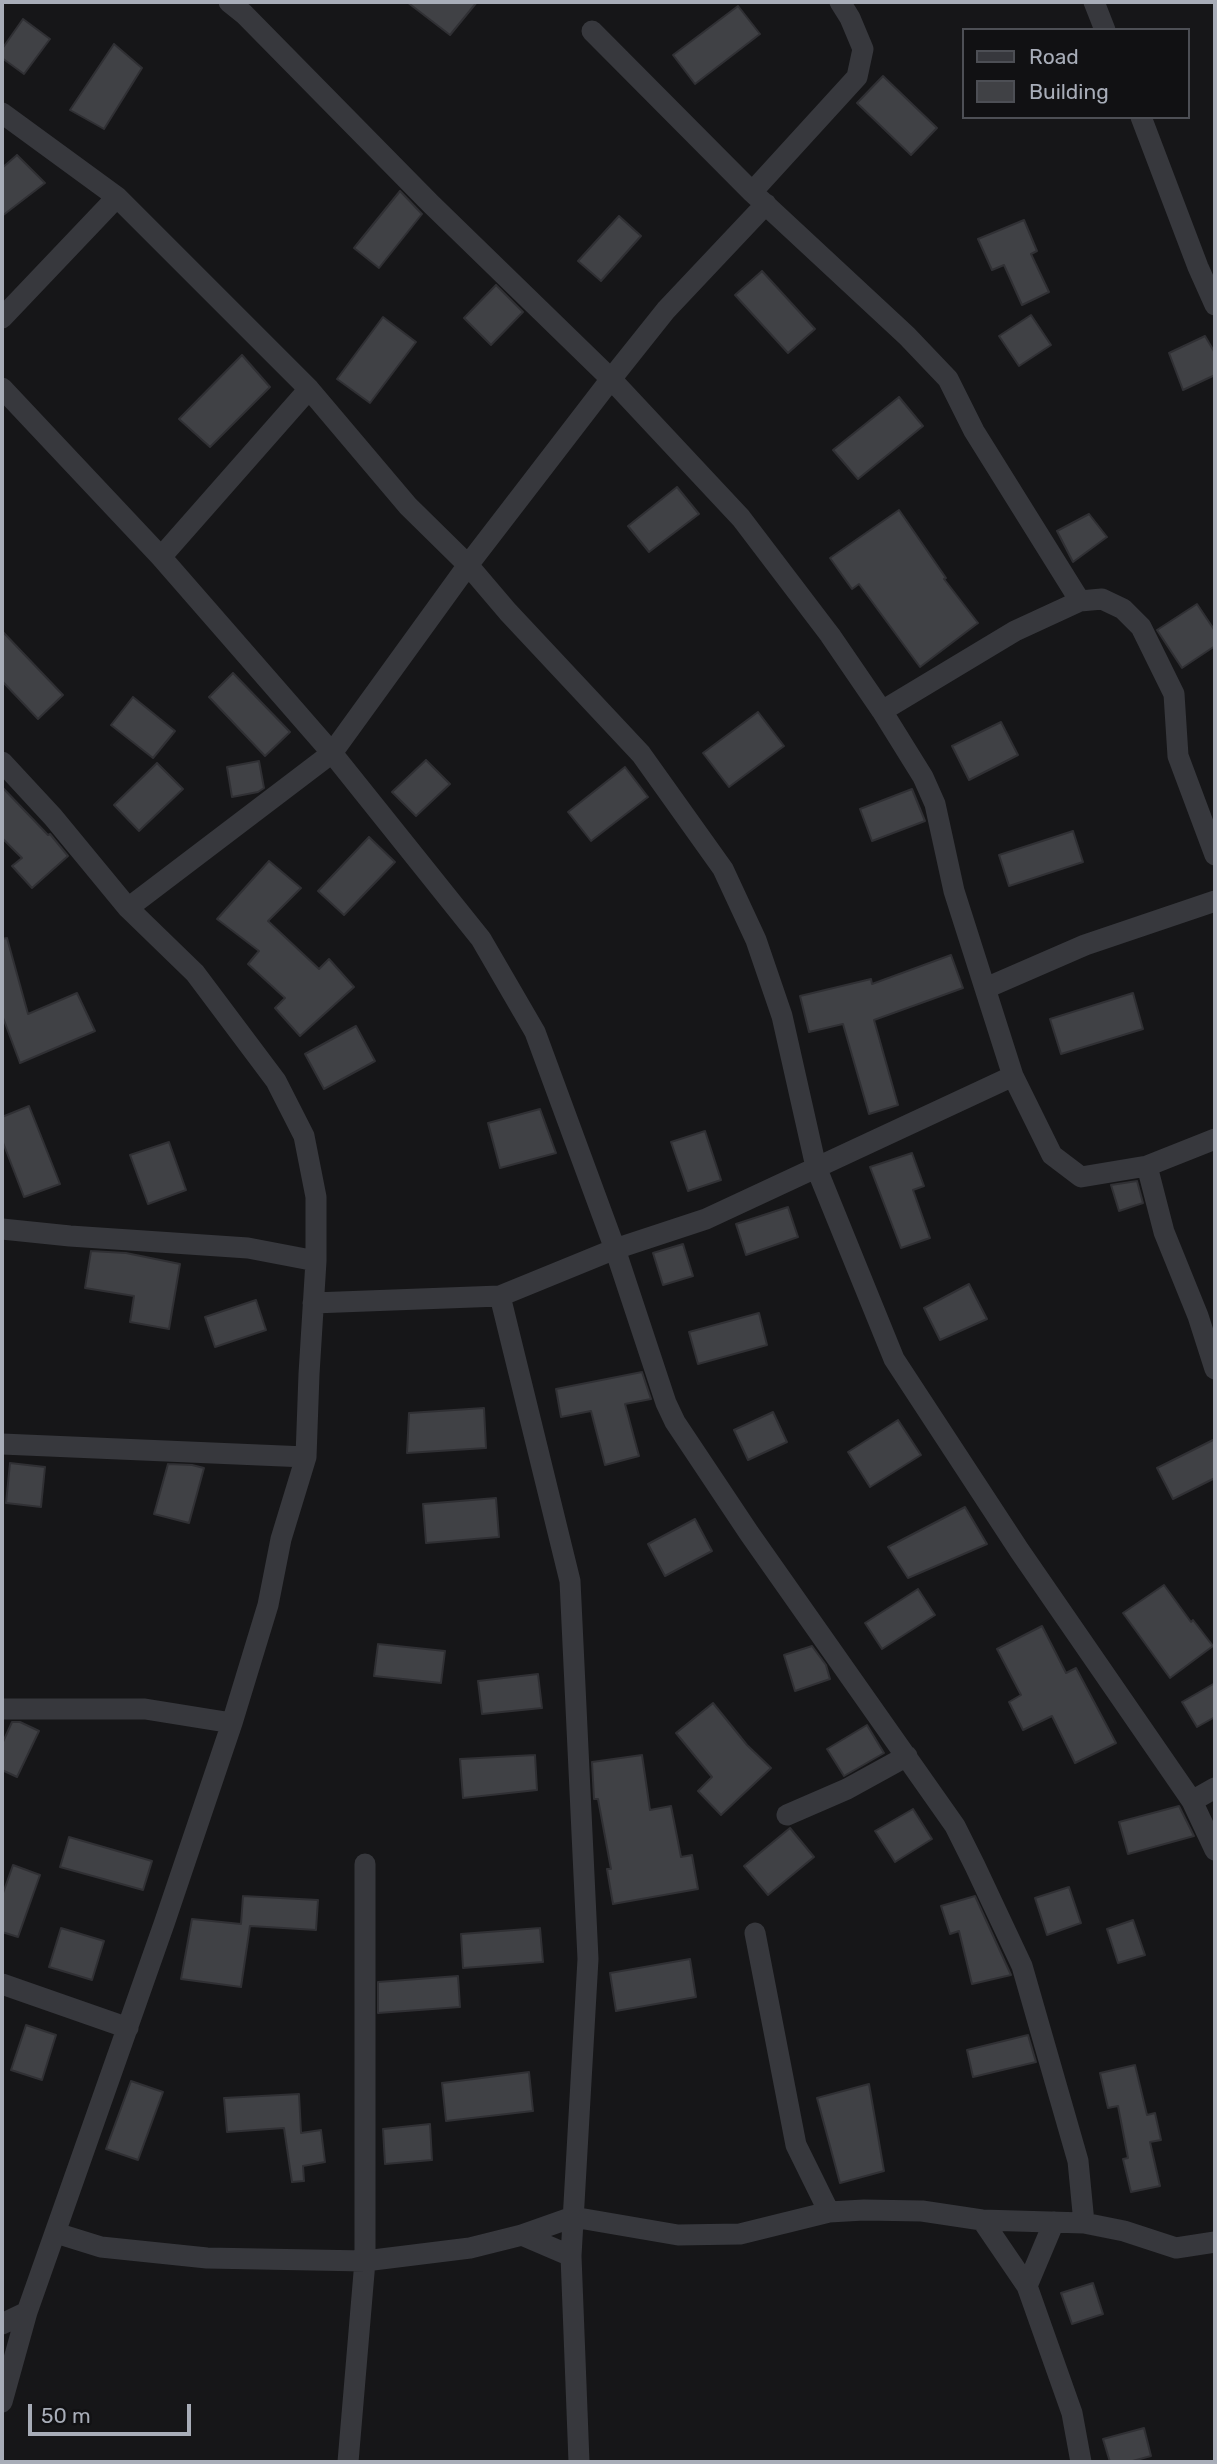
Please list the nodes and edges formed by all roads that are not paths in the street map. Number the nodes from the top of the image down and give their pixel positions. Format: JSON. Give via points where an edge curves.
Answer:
{"nodes":[{"id":1,"x":840,"y":2,"type":"edge"},
{"id":2,"x":1094,"y":2,"type":"edge"},
{"id":3,"x":244,"y":6,"type":"edge"},
{"id":4,"x":1104,"y":28,"type":"edge"},
{"id":5,"x":592,"y":31,"type":"dead end"},
{"id":6,"x":2,"y":113,"type":"edge"},
{"id":7,"x":1142,"y":119,"type":"edge"},
{"id":8,"x":117,"y":197,"type":"junction"},
{"id":9,"x":759,"y":198,"type":"junction"},
{"id":10,"x":1215,"y":305,"type":"edge"},
{"id":11,"x":2,"y":318,"type":"edge"},
{"id":12,"x":611,"y":379,"type":"junction"},
{"id":13,"x":2,"y":388,"type":"edge"},
{"id":14,"x":309,"y":389,"type":"junction"},
{"id":15,"x":161,"y":557,"type":"junction"},
{"id":16,"x":468,"y":565,"type":"junction"},
{"id":17,"x":1080,"y":601,"type":"junction"},
{"id":18,"x":883,"y":711,"type":"junction"},
{"id":19,"x":332,"y":753,"type":"junction"},
{"id":20,"x":2,"y":762,"type":"edge"},
{"id":21,"x":1215,"y":855,"type":"edge"},
{"id":22,"x":1215,"y":901,"type":"edge"},
{"id":23,"x":128,"y":908,"type":"junction"},
{"id":24,"x":986,"y":988,"type":"junction"},
{"id":25,"x":1013,"y":1076,"type":"junction"},
{"id":26,"x":1215,"y":1139,"type":"edge"},
{"id":27,"x":1147,"y":1166,"type":"junction"},
{"id":28,"x":816,"y":1167,"type":"junction"},
{"id":29,"x":2,"y":1229,"type":"edge"},
{"id":30,"x":615,"y":1250,"type":"junction"},
{"id":31,"x":316,"y":1261,"type":"junction"},
{"id":32,"x":500,"y":1296,"type":"junction"},
{"id":33,"x":313,"y":1303,"type":"junction"},
{"id":34,"x":1215,"y":1369,"type":"edge"},
{"id":35,"x":2,"y":1444,"type":"edge"},
{"id":36,"x":306,"y":1457,"type":"junction"},
{"id":37,"x":2,"y":1709,"type":"edge"},
{"id":38,"x":232,"y":1723,"type":"junction"},
{"id":39,"x":907,"y":1756,"type":"junction"},
{"id":40,"x":1215,"y":1788,"type":"edge"},
{"id":41,"x":1192,"y":1801,"type":"junction"},
{"id":42,"x":788,"y":1815,"type":"dead end"},
{"id":43,"x":1215,"y":1850,"type":"edge"},
{"id":44,"x":365,"y":1864,"type":"dead end"},
{"id":45,"x":755,"y":1933,"type":"dead end"},
{"id":46,"x":2,"y":1984,"type":"edge"},
{"id":47,"x":128,"y":2028,"type":"junction"},
{"id":48,"x":829,"y":2212,"type":"junction"},
{"id":49,"x":573,"y":2217,"type":"junction"},
{"id":50,"x":982,"y":2220,"type":"junction"},
{"id":51,"x":1054,"y":2222,"type":"junction"},
{"id":52,"x":1084,"y":2222,"type":"junction"},
{"id":53,"x":56,"y":2233,"type":"junction"},
{"id":54,"x":522,"y":2235,"type":"junction"},
{"id":55,"x":1215,"y":2242,"type":"edge"},
{"id":56,"x":571,"y":2256,"type":"junction"},
{"id":57,"x":366,"y":2261,"type":"junction"},
{"id":58,"x":1027,"y":2287,"type":"junction"},
{"id":59,"x":27,"y":2312,"type":"junction"},
{"id":60,"x":2,"y":2324,"type":"edge"},
{"id":61,"x":2,"y":2402,"type":"edge"},
{"id":62,"x":348,"y":2462,"type":"edge"},
{"id":63,"x":579,"y":2462,"type":"edge"},
{"id":64,"x":1081,"y":2462,"type":"edge"}],
"edges":[{"from":1,"to":9,"type":"street","via":[[863,49],[856,77]]},
{"from":2,"to":4,"type":"street"},
{"from":3,"to":12,"type":"street","via":[[430,203]]},
{"from":5,"to":9,"type":"street"},
{"from":6,"to":8,"type":"street"},
{"from":7,"to":10,"type":"street"},
{"from":8,"to":11,"type":"street"},
{"from":8,"to":14,"type":"street"},
{"from":9,"to":12,"type":"street"},
{"from":9,"to":17,"type":"street","via":[[948,379],[974,431]]},
{"from":12,"to":16,"type":"street"},
{"from":12,"to":18,"type":"street","via":[[741,518]]},
{"from":13,"to":15,"type":"street"},
{"from":14,"to":15,"type":"street"},
{"from":14,"to":16,"type":"street","via":[[408,506]]},
{"from":15,"to":19,"type":"street"},
{"from":16,"to":19,"type":"street"},
{"from":16,"to":28,"type":"street","via":[[641,754],[723,869],[756,940],[782,1016]]},
{"from":17,"to":18,"type":"street","via":[[1015,631]]},
{"from":17,"to":21,"type":"street","via":[[1102,599],[1141,627],[1174,694],[1178,756]]},
{"from":18,"to":24,"type":"street","via":[[935,804],[954,891]]},
{"from":19,"to":23,"type":"street"},
{"from":19,"to":30,"type":"street","via":[[481,939],[535,1032]]},
{"from":20,"to":23,"type":"street"},
{"from":22,"to":24,"type":"street","via":[[1085,944]]},
{"from":23,"to":31,"type":"street","via":[[195,973],[276,1081],[304,1136],[316,1197]]},
{"from":24,"to":25,"type":"street"},
{"from":25,"to":27,"type":"street","via":[[1052,1155],[1068,1169],[1081,1177]]},
{"from":25,"to":28,"type":"street"},
{"from":26,"to":27,"type":"street"},
{"from":27,"to":34,"type":"street","via":[[1164,1232]]},
{"from":28,"to":30,"type":"street","via":[[706,1219]]},
{"from":28,"to":41,"type":"street","via":[[894,1359]]},
{"from":29,"to":31,"type":"street","via":[[248,1248]]},
{"from":30,"to":32,"type":"street"},
{"from":30,"to":39,"type":"street","via":[[675,1422]]},
{"from":31,"to":33,"type":"street"},
{"from":32,"to":33,"type":"street"},
{"from":32,"to":49,"type":"street","via":[[570,1581],[588,1959]]},
{"from":33,"to":36,"type":"street"},
{"from":35,"to":36,"type":"street"},
{"from":36,"to":38,"type":"street"},
{"from":37,"to":38,"type":"street","via":[[145,1709]]},
{"from":38,"to":47,"type":"street"},
{"from":39,"to":42,"type":"street"},
{"from":39,"to":52,"type":"street","via":[[955,1826],[1022,1966],[1078,2161]]},
{"from":40,"to":41,"type":"street"},
{"from":41,"to":43,"type":"street"},
{"from":44,"to":57,"type":"street"},
{"from":45,"to":48,"type":"street","via":[[796,2145]]},
{"from":46,"to":47,"type":"street"},
{"from":47,"to":53,"type":"street"},
{"from":48,"to":49,"type":"street","via":[[740,2234],[678,2235]]},
{"from":48,"to":50,"type":"street","via":[[922,2211]]},
{"from":49,"to":54,"type":"street"},
{"from":49,"to":56,"type":"street"},
{"from":50,"to":51,"type":"street"},
{"from":50,"to":58,"type":"street"},
{"from":51,"to":52,"type":"street"},
{"from":51,"to":58,"type":"street"},
{"from":52,"to":55,"type":"street","via":[[1176,2248]]},
{"from":53,"to":57,"type":"street","via":[[102,2247],[208,2258]]},
{"from":53,"to":59,"type":"street"},
{"from":54,"to":56,"type":"street"},
{"from":54,"to":57,"type":"street","via":[[470,2248]]},
{"from":56,"to":63,"type":"street"},
{"from":57,"to":62,"type":"street"},
{"from":58,"to":64,"type":"street","via":[[1072,2413]]},
{"from":59,"to":60,"type":"street"},
{"from":59,"to":61,"type":"street"}]}
